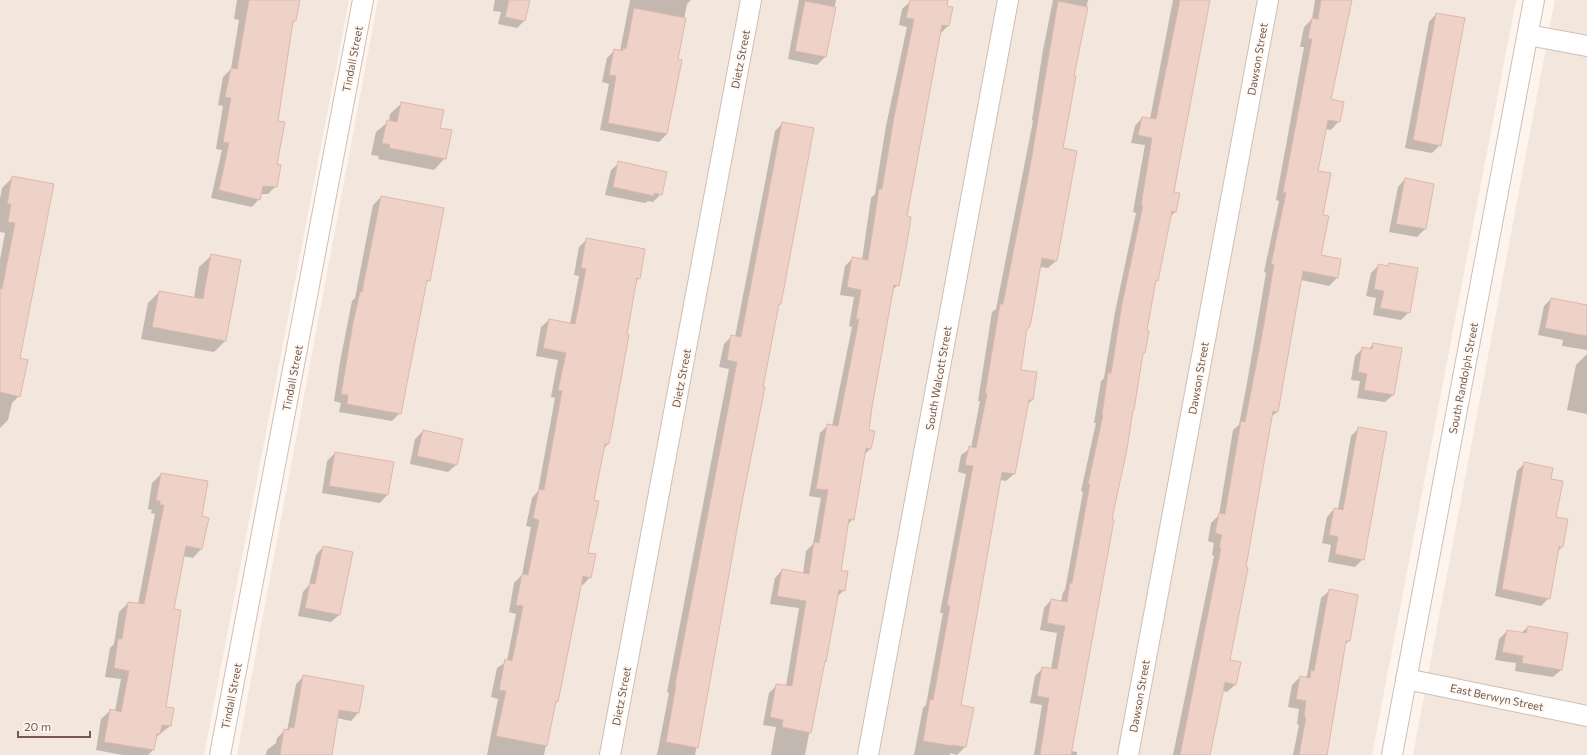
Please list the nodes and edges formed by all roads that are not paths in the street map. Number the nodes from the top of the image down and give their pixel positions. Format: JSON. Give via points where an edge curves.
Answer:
{"nodes":[{"id":1,"x":363,"y":0,"type":"edge"},
{"id":2,"x":751,"y":0,"type":"edge"},
{"id":3,"x":1008,"y":0,"type":"edge"},
{"id":4,"x":1268,"y":0,"type":"edge"},
{"id":5,"x":1534,"y":0,"type":"edge"},
{"id":6,"x":1528,"y":35,"type":"junction"},
{"id":7,"x":1587,"y":46,"type":"edge"},
{"id":8,"x":1406,"y":679,"type":"junction"},
{"id":9,"x":1587,"y":716,"type":"edge"},
{"id":10,"x":220,"y":755,"type":"edge"},
{"id":11,"x":610,"y":755,"type":"edge"},
{"id":12,"x":868,"y":755,"type":"edge"},
{"id":13,"x":1128,"y":755,"type":"edge"},
{"id":14,"x":1392,"y":755,"type":"edge"}],
"edges":[{"from":1,"to":10,"type":"street","name":"Tindall Street"},
{"from":2,"to":11,"type":"street","name":"Dietz Street"},
{"from":3,"to":12,"type":"street","name":"South Walcott Street"},
{"from":4,"to":13,"type":"street","name":"Dawson Street"},
{"from":5,"to":6,"type":"street","name":"South Randolph Street"},
{"from":6,"to":7,"type":"street"},
{"from":6,"to":8,"type":"street","name":"South Randolph Street"},
{"from":8,"to":9,"type":"street","name":"East Berwyn Street"},
{"from":8,"to":14,"type":"street","name":"South Randolph Street"}]}
